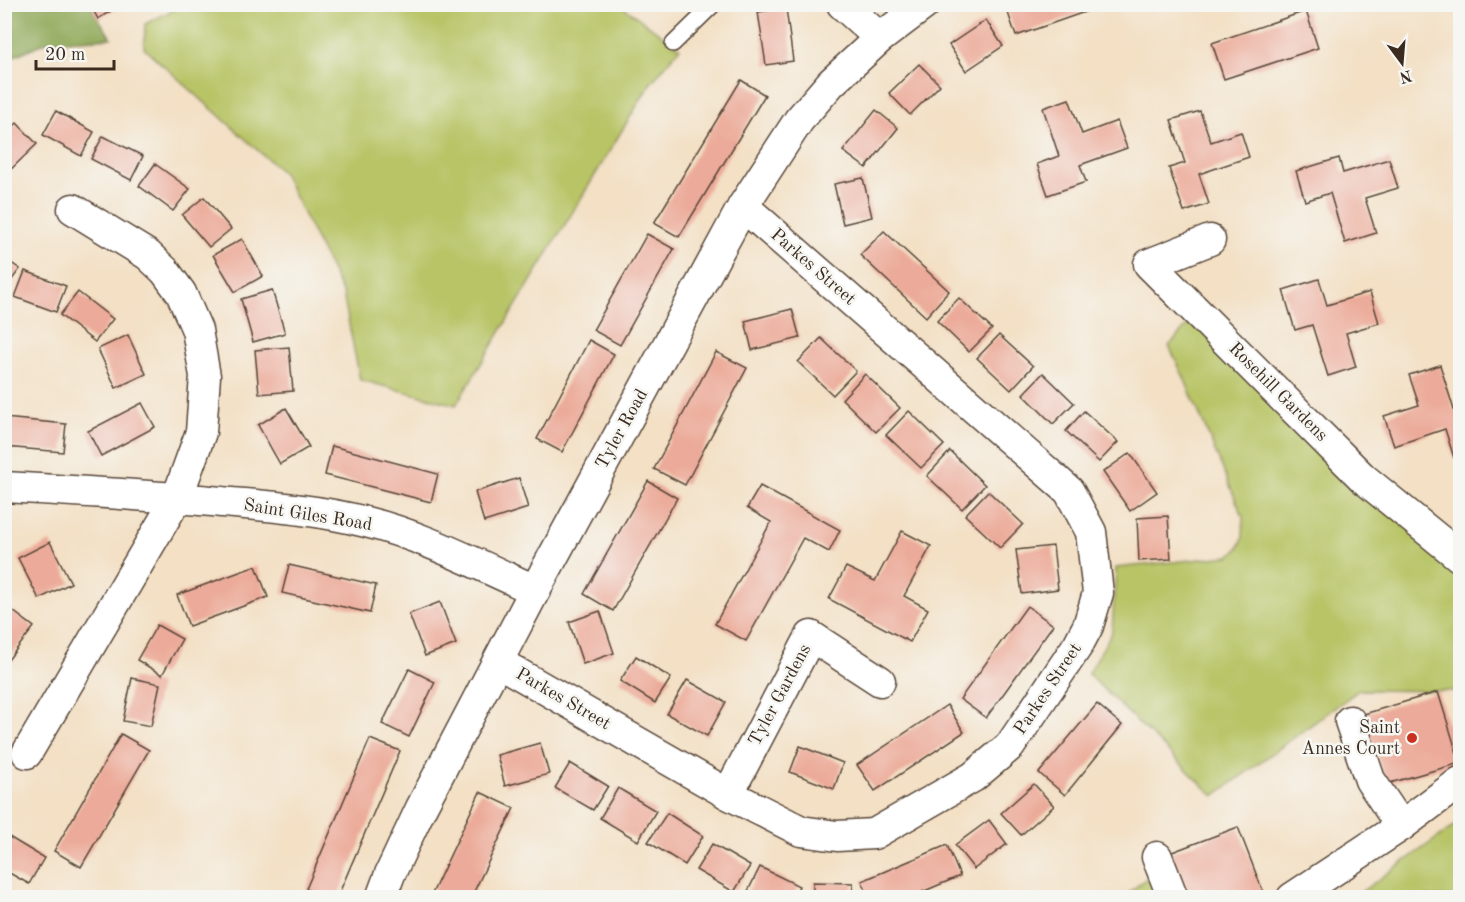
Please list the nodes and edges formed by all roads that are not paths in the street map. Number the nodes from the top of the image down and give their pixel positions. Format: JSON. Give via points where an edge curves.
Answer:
{"nodes":[{"id":1,"x":714,"y":4,"type":"edge"},
{"id":2,"x":842,"y":4,"type":"edge"},
{"id":3,"x":925,"y":4,"type":"edge"},
{"id":4,"x":880,"y":39,"type":"junction"},
{"id":5,"x":674,"y":44,"type":"dead end"},
{"id":6,"x":743,"y":206,"type":"junction"},
{"id":7,"x":73,"y":210,"type":"dead end"},
{"id":8,"x":1210,"y":240,"type":"dead end"},
{"id":9,"x":4,"y":487,"type":"edge"},
{"id":10,"x":177,"y":498,"type":"junction"},
{"id":11,"x":1461,"y":557,"type":"edge"},
{"id":12,"x":534,"y":590,"type":"junction"},
{"id":13,"x":498,"y":662,"type":"junction"},
{"id":14,"x":880,"y":681,"type":"dead end"},
{"id":15,"x":1350,"y":721,"type":"dead end"},
{"id":16,"x":27,"y":753,"type":"dead end"},
{"id":17,"x":1461,"y":782,"type":"edge"},
{"id":18,"x":728,"y":794,"type":"junction"},
{"id":19,"x":1401,"y":826,"type":"junction"},
{"id":20,"x":1157,"y":857,"type":"dead end"},
{"id":21,"x":381,"y":897,"type":"edge"},
{"id":22,"x":1173,"y":897,"type":"edge"},
{"id":23,"x":1292,"y":897,"type":"edge"}],
"edges":[{"from":1,"to":5,"type":"lane"},
{"from":2,"to":4,"type":"street"},
{"from":3,"to":4,"type":"street","name":"Tyler Road"},
{"from":4,"to":6,"type":"street","name":"Tyler Road","via":[[831,83],[799,120]]},
{"from":6,"to":12,"type":"street","name":"Tyler Road"},
{"from":6,"to":18,"type":"street","name":"Parkes Street","via":[[1069,491],[1090,532],[1098,593],[1078,645],[1010,746],[973,777],[874,834],[837,836],[801,831]]},
{"from":7,"to":10,"type":"street","via":[[148,255],[165,271],[181,293],[197,330],[205,376],[201,432]]},
{"from":8,"to":11,"type":"street","name":"Rosehill Gardens","via":[[1149,264],[1363,478]]},
{"from":9,"to":10,"type":"street","name":"Saint Giles Road"},
{"from":10,"to":12,"type":"street","name":"Saint Giles Road","via":[[278,507],[368,522],[425,542]]},
{"from":10,"to":16,"type":"street"},
{"from":12,"to":13,"type":"street","name":"Tyler Road"},
{"from":13,"to":18,"type":"street","name":"Parkes Street"},
{"from":13,"to":21,"type":"street","name":"Tyler Road","via":[[421,808]]},
{"from":14,"to":18,"type":"street","name":"Tyler Gardens","via":[[811,636]]},
{"from":15,"to":19,"type":"street","via":[[1370,780]]},
{"from":17,"to":19,"type":"street"},
{"from":19,"to":23,"type":"street"},
{"from":20,"to":22,"type":"street"}]}
